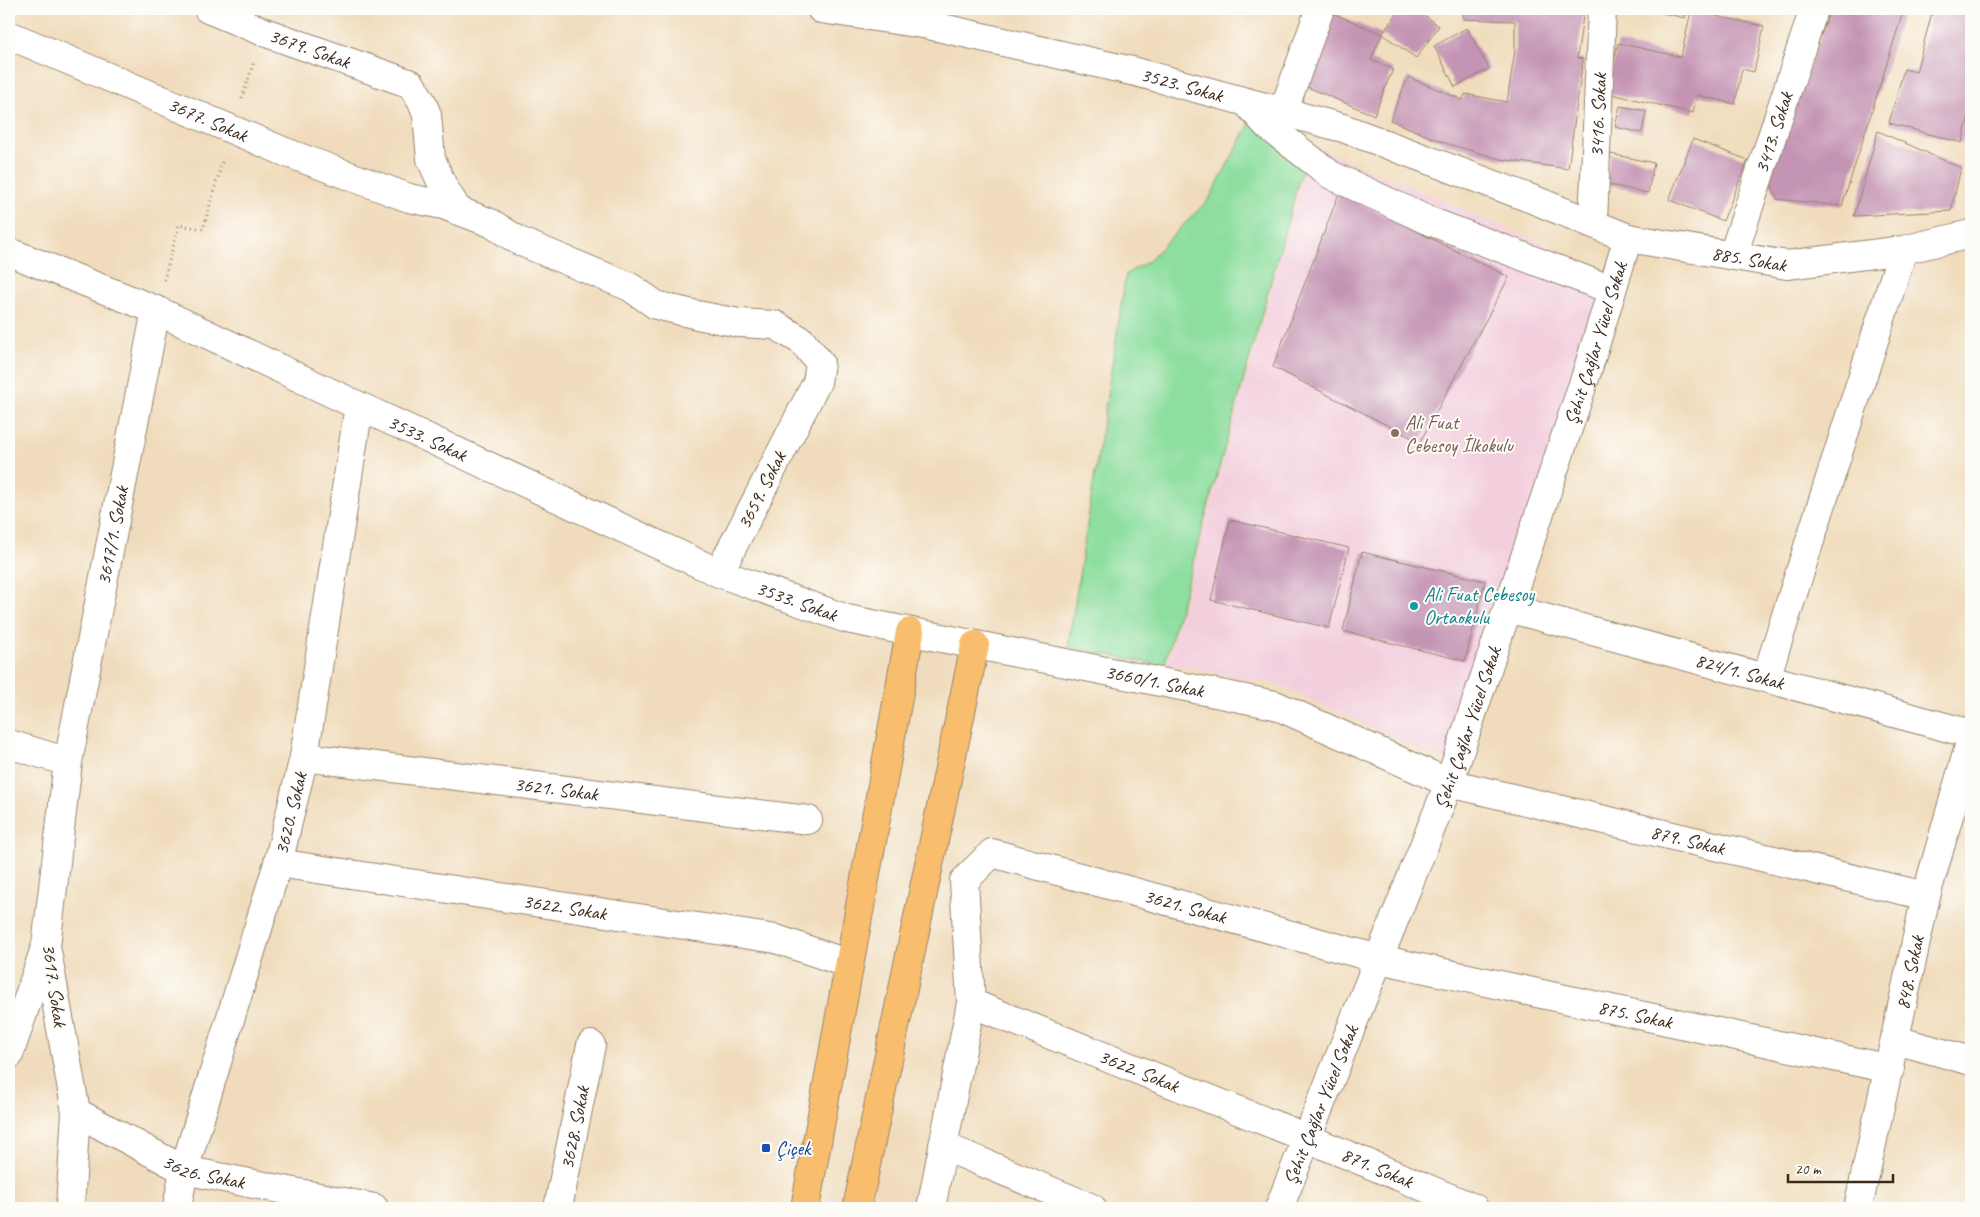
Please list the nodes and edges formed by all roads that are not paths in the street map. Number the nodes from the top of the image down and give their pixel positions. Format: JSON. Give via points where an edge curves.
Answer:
{"nodes":[{"id":1,"x":208,"y":9,"type":"edge"},
{"id":2,"x":821,"y":9,"type":"edge"},
{"id":3,"x":1320,"y":9,"type":"edge"},
{"id":4,"x":1602,"y":9,"type":"edge"},
{"id":5,"x":1814,"y":9,"type":"edge"},
{"id":6,"x":9,"y":35,"type":"edge"},
{"id":7,"x":1246,"y":102,"type":"junction"},
{"id":8,"x":1283,"y":112,"type":"junction"},
{"id":9,"x":1532,"y":199,"type":"joint"},
{"id":10,"x":458,"y":211,"type":"junction"},
{"id":11,"x":1593,"y":223,"type":"junction"},
{"id":12,"x":1971,"y":234,"type":"edge"},
{"id":13,"x":1628,"y":238,"type":"junction"},
{"id":14,"x":1903,"y":250,"type":"junction"},
{"id":15,"x":9,"y":252,"type":"edge"},
{"id":16,"x":1733,"y":256,"type":"junction"},
{"id":17,"x":1612,"y":290,"type":"junction"},
{"id":18,"x":156,"y":310,"type":"junction"},
{"id":19,"x":359,"y":406,"type":"junction"},
{"id":20,"x":719,"y":573,"type":"junction"},
{"id":21,"x":1508,"y":608,"type":"junction"},
{"id":22,"x":847,"y":619,"type":"joint"},
{"id":23,"x":910,"y":632,"type":"junction"},
{"id":24,"x":975,"y":645,"type":"junction"},
{"id":25,"x":1766,"y":678,"type":"junction"},
{"id":26,"x":1971,"y":734,"type":"edge"},
{"id":27,"x":1971,"y":739,"type":"edge"},
{"id":28,"x":9,"y":744,"type":"edge"},
{"id":29,"x":304,"y":757,"type":"junction"},
{"id":30,"x":68,"y":762,"type":"junction"},
{"id":31,"x":1449,"y":783,"type":"junction"},
{"id":32,"x":808,"y":820,"type":"dead end"},
{"id":33,"x":278,"y":863,"type":"junction"},
{"id":34,"x":1926,"y":896,"type":"junction"},
{"id":35,"x":46,"y":946,"type":"junction"},
{"id":36,"x":1379,"y":959,"type":"junction"},
{"id":37,"x":849,"y":964,"type":"junction"},
{"id":38,"x":971,"y":1003,"type":"junction"},
{"id":39,"x":1896,"y":1040,"type":"junction"},
{"id":40,"x":591,"y":1045,"type":"dead end"},
{"id":41,"x":10,"y":1046,"type":"edge"},
{"id":42,"x":1971,"y":1062,"type":"edge"},
{"id":43,"x":1890,"y":1069,"type":"junction"},
{"id":44,"x":76,"y":1112,"type":"junction"},
{"id":45,"x":1307,"y":1138,"type":"junction"},
{"id":46,"x":943,"y":1146,"type":"junction"},
{"id":47,"x":184,"y":1170,"type":"junction"},
{"id":48,"x":70,"y":1208,"type":"edge"},
{"id":49,"x":177,"y":1208,"type":"edge"},
{"id":50,"x":374,"y":1208,"type":"edge"},
{"id":51,"x":558,"y":1208,"type":"edge"},
{"id":52,"x":806,"y":1208,"type":"edge"},
{"id":53,"x":856,"y":1208,"type":"edge"},
{"id":54,"x":931,"y":1208,"type":"edge"},
{"id":55,"x":1092,"y":1208,"type":"edge"},
{"id":56,"x":1279,"y":1208,"type":"edge"},
{"id":57,"x":1474,"y":1208,"type":"edge"},
{"id":58,"x":1858,"y":1208,"type":"edge"}],
"edges":[{"from":1,"to":10,"type":"street","name":"3679. Sokak","via":[[411,84],[426,115],[431,159]]},
{"from":2,"to":7,"type":"street","name":"3523. Sokak","via":[[929,25],[1136,72]]},
{"from":3,"to":8,"type":"street"},
{"from":4,"to":11,"type":"street","name":"3416. Sokak"},
{"from":5,"to":16,"type":"street","name":"3413. Sokak"},
{"from":6,"to":10,"type":"street","name":"3677. Sokak","via":[[285,152],[409,198]]},
{"from":7,"to":8,"type":"street","name":"3523. Sokak"},
{"from":7,"to":17,"type":"street","via":[[1268,126],[1331,175],[1427,220]]},
{"from":8,"to":9,"type":"street","name":"3523. Sokak","via":[[1343,128]]},
{"from":9,"to":11,"type":"street","name":"885. Sokak"},
{"from":10,"to":20,"type":"street","name":"3659. Sokak","via":[[491,222],[519,241],[630,287],[656,305],[739,323],[775,325],[802,341],[820,363],[817,382]]},
{"from":11,"to":13,"type":"street","name":"885. Sokak"},
{"from":12,"to":14,"type":"street","name":"885. Sokak"},
{"from":13,"to":16,"type":"street","name":"885. Sokak"},
{"from":13,"to":17,"type":"street","name":"Şehit Çağlar Yücel Sokak"},
{"from":14,"to":16,"type":"street","name":"885. Sokak","via":[[1787,265]]},
{"from":14,"to":25,"type":"street"},
{"from":15,"to":18,"type":"street","name":"3533. Sokak"},
{"from":17,"to":21,"type":"street","name":"Şehit Çağlar Yücel Sokak"},
{"from":18,"to":19,"type":"street","name":"3533. Sokak"},
{"from":18,"to":30,"type":"street","name":"3617/1. Sokak"},
{"from":19,"to":20,"type":"street","name":"3533. Sokak"},
{"from":19,"to":29,"type":"street","name":"3620. Sokak"},
{"from":20,"to":22,"type":"street","name":"3533. Sokak"},
{"from":21,"to":25,"type":"street","name":"824/1. Sokak"},
{"from":21,"to":31,"type":"street","name":"Şehit Çağlar Yücel Sokak"},
{"from":22,"to":23,"type":"street","name":"3660/1. Sokak"},
{"from":23,"to":24,"type":"street","name":"3660/1. Sokak"},
{"from":23,"to":37,"type":"main road"},
{"from":24,"to":31,"type":"street","name":"3660/1. Sokak","via":[[1275,705]]},
{"from":24,"to":53,"type":"main road"},
{"from":25,"to":26,"type":"street","name":"824/1. Sokak"},
{"from":27,"to":34,"type":"street","name":"848. Sokak"},
{"from":28,"to":30,"type":"street"},
{"from":29,"to":32,"type":"street","name":"3621. Sokak"},
{"from":29,"to":33,"type":"street","name":"3620. Sokak"},
{"from":30,"to":35,"type":"street","name":"3617. Sokak"},
{"from":31,"to":34,"type":"street","name":"879. Sokak"},
{"from":31,"to":36,"type":"street","name":"Şehit Çağlar Yücel Sokak"},
{"from":33,"to":37,"type":"street","name":"3622. Sokak","via":[[776,939]]},
{"from":33,"to":47,"type":"street","name":"3620. Sokak"},
{"from":34,"to":39,"type":"street","name":"848. Sokak"},
{"from":35,"to":41,"type":"street"},
{"from":35,"to":44,"type":"street","name":"3617. Sokak"},
{"from":36,"to":38,"type":"street","name":"3621. Sokak","via":[[992,853],[964,881]]},
{"from":36,"to":43,"type":"street","name":"875. Sokak"},
{"from":36,"to":45,"type":"street","name":"Şehit Çağlar Yücel Sokak"},
{"from":37,"to":52,"type":"main road"},
{"from":38,"to":45,"type":"street","name":"3622. Sokak"},
{"from":38,"to":46,"type":"street"},
{"from":39,"to":42,"type":"street"},
{"from":39,"to":43,"type":"street","name":"848. Sokak"},
{"from":40,"to":51,"type":"street","name":"3628. Sokak"},
{"from":43,"to":58,"type":"street","name":"848. Sokak"},
{"from":44,"to":47,"type":"street","name":"3626. Sokak"},
{"from":44,"to":48,"type":"street","name":"3617. Sokak"},
{"from":45,"to":56,"type":"street","name":"Şehit Çağlar Yücel Sokak"},
{"from":45,"to":57,"type":"street","name":"871. Sokak"},
{"from":46,"to":54,"type":"street"},
{"from":46,"to":55,"type":"street"},
{"from":47,"to":49,"type":"street","name":"3620. Sokak"},
{"from":47,"to":50,"type":"street","name":"3626. Sokak"}]}
